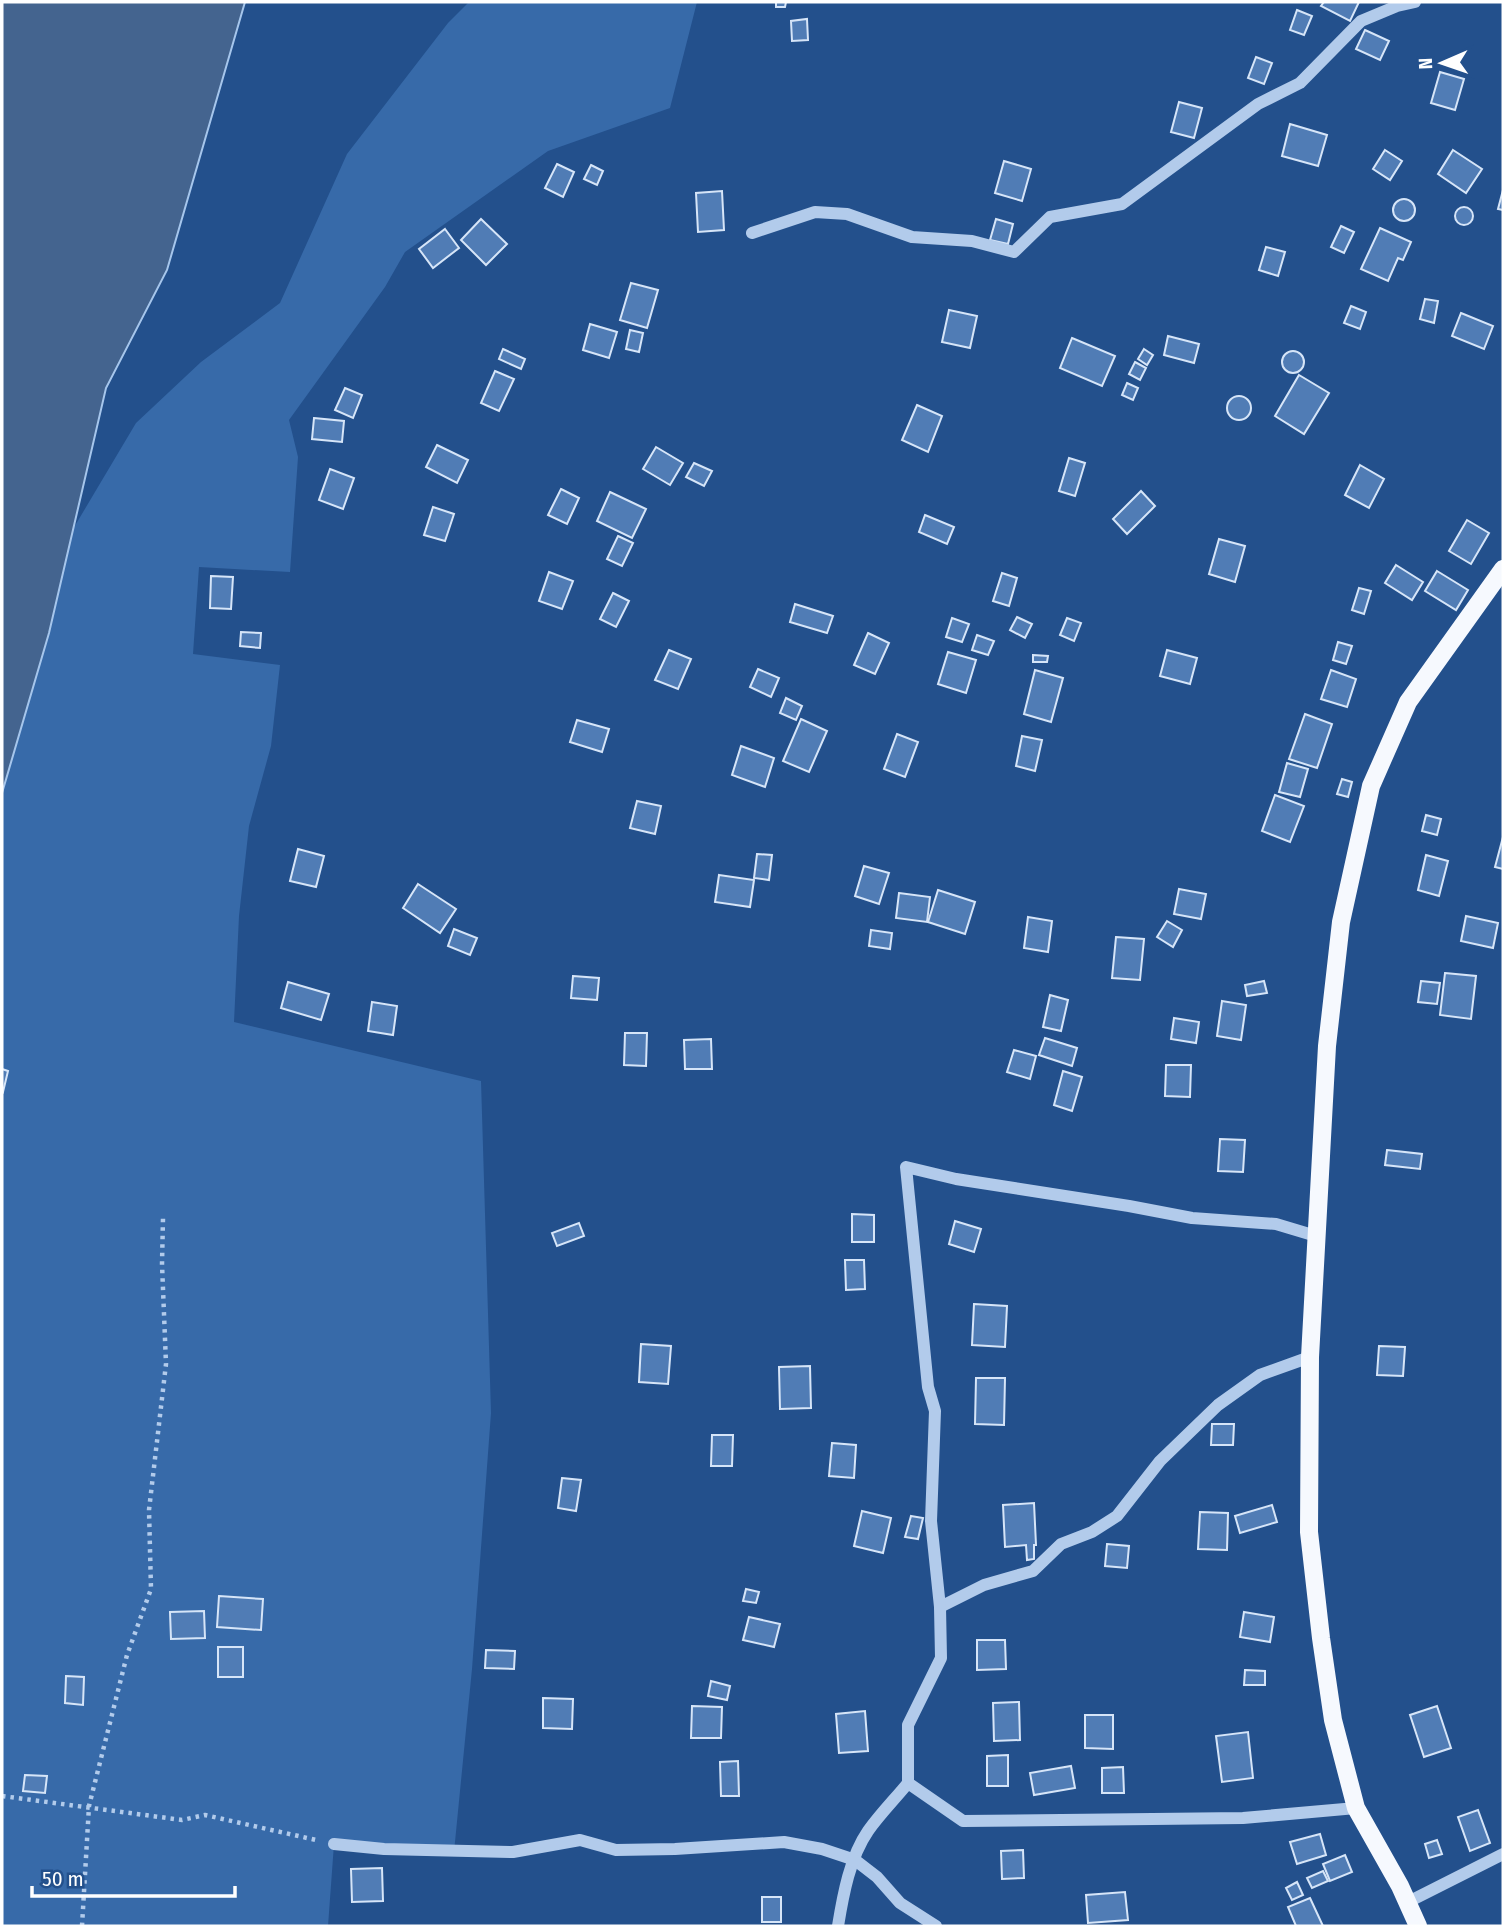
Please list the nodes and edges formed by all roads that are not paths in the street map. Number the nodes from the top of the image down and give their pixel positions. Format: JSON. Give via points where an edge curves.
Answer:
{"nodes":[{"id":1,"x":1415,"y":2,"type":"edge"},
{"id":2,"x":752,"y":233,"type":"dead end"},
{"id":3,"x":1503,"y":569,"type":"edge"},
{"id":4,"x":1316,"y":1236,"type":"junction"},
{"id":5,"x":1310,"y":1357,"type":"junction"},
{"id":6,"x":940,"y":1607,"type":"junction"},
{"id":7,"x":908,"y":1783,"type":"junction"},
{"id":8,"x":1356,"y":1808,"type":"junction"},
{"id":9,"x":334,"y":1844,"type":"road end"},
{"id":10,"x":1503,"y":1854,"type":"edge"},
{"id":11,"x":855,"y":1860,"type":"junction"},
{"id":12,"x":1408,"y":1902,"type":"junction"},
{"id":13,"x":838,"y":1926,"type":"edge"},
{"id":14,"x":936,"y":1926,"type":"edge"},
{"id":15,"x":1418,"y":1926,"type":"edge"}],
"edges":[{"from":1,"to":2,"type":"street","via":[[1361,21],[1300,83],[1258,104],[1122,204],[1050,217],[1014,252],[972,241],[912,237],[847,214],[815,212]]},
{"from":3,"to":4,"type":"main road","via":[[1408,702],[1371,786],[1341,922],[1327,1046]]},
{"from":4,"to":5,"type":"main road"},
{"from":4,"to":6,"type":"street","via":[[1276,1224],[1192,1218],[905,1167],[928,1387],[935,1411],[931,1521]]},
{"from":5,"to":6,"type":"street","via":[[1260,1375],[1218,1405],[1160,1461],[1117,1516],[1061,1544],[1033,1571],[984,1586]]},
{"from":5,"to":8,"type":"main road","via":[[1309,1532],[1333,1720]]},
{"from":6,"to":7,"type":"street","via":[[941,1658],[908,1725]]},
{"from":7,"to":8,"type":"street","via":[[963,1821],[1244,1818]]},
{"from":7,"to":11,"type":"street","via":[[867,1832]]},
{"from":8,"to":12,"type":"main road"},
{"from":9,"to":11,"type":"street","via":[[513,1852],[580,1840],[616,1850],[784,1842]]},
{"from":10,"to":12,"type":"street"},
{"from":11,"to":13,"type":"street"},
{"from":11,"to":14,"type":"street","via":[[900,1903]]},
{"from":12,"to":15,"type":"main road"}]}
